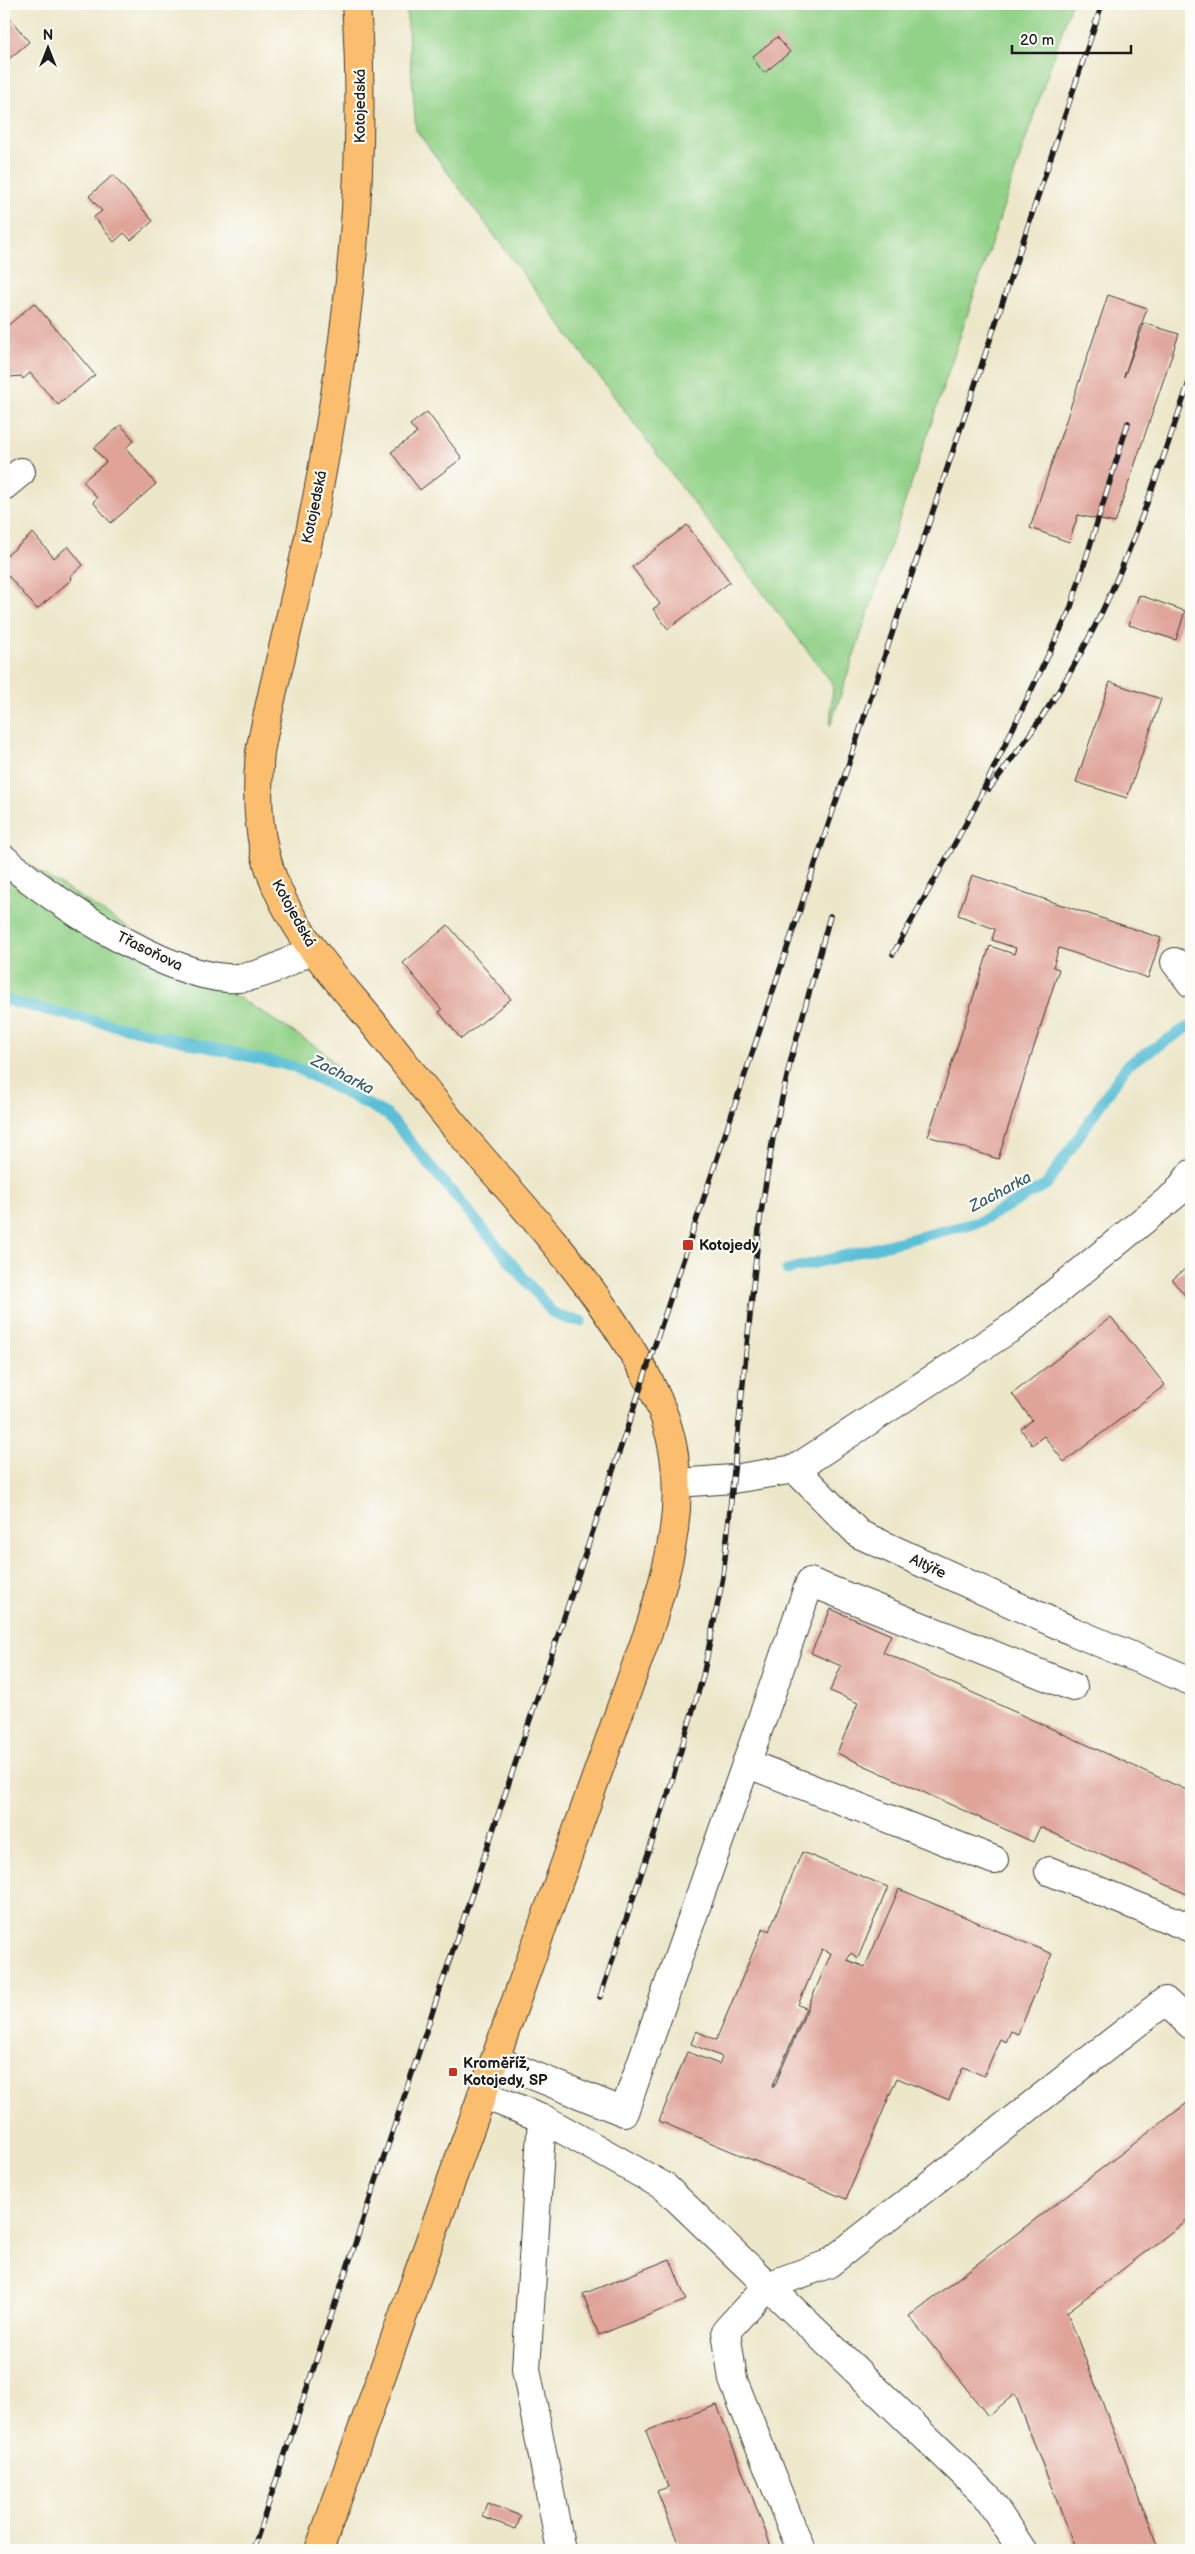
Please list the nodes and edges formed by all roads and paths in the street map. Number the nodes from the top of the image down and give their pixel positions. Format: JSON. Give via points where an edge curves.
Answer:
{"nodes":[{"id":1,"x":356,"y":4,"type":"edge"},
{"id":2,"x":4,"y":859,"type":"edge"},
{"id":3,"x":312,"y":948,"type":"junction"},
{"id":4,"x":1191,"y":1174,"type":"edge"},
{"id":5,"x":795,"y":1469,"type":"junction"},
{"id":6,"x":677,"y":1483,"type":"junction"},
{"id":7,"x":1191,"y":1681,"type":"edge"},
{"id":8,"x":1073,"y":1687,"type":"dead end"},
{"id":9,"x":746,"y":1763,"type":"junction"},
{"id":10,"x":994,"y":1860,"type":"dead end"},
{"id":11,"x":1048,"y":1871,"type":"dead end"},
{"id":12,"x":1191,"y":1928,"type":"edge"},
{"id":13,"x":1191,"y":2026,"type":"edge"},
{"id":14,"x":495,"y":2060,"type":"junction"},
{"id":15,"x":482,"y":2094,"type":"junction"},
{"id":16,"x":542,"y":2118,"type":"junction"},
{"id":17,"x":767,"y":2286,"type":"junction"},
{"id":18,"x":319,"y":2550,"type":"edge"},
{"id":19,"x":561,"y":2550,"type":"edge"},
{"id":20,"x":801,"y":2550,"type":"edge"},
{"id":21,"x":1022,"y":2550,"type":"edge"}],
"edges":[{"from":1,"to":3,"type":"main road","name":"Kotojedská","via":[[360,114],[358,192],[342,342],[316,504],[269,708],[257,786],[264,851],[276,886]]},
{"from":2,"to":3,"type":"street","name":"Třasoňova","via":[[79,915],[154,956],[209,976],[229,979],[252,975],[295,960]]},
{"from":3,"to":6,"type":"main road","name":"Kotojedská","via":[[466,1140],[594,1292],[653,1388],[668,1429]]},
{"from":4,"to":5,"type":"street","via":[[1177,1193],[1017,1324]]},
{"from":5,"to":6,"type":"street","via":[[733,1479]]},
{"from":5,"to":7,"type":"street","name":"Altýře","via":[[859,1534]]},
{"from":6,"to":14,"type":"main road","name":"Kotojedská","via":[[676,1526],[668,1569],[651,1624]]},
{"from":8,"to":9,"type":"street","via":[[810,1582]]},
{"from":9,"to":10,"type":"street"},
{"from":9,"to":14,"type":"street","via":[[624,2112]]},
{"from":11,"to":12,"type":"street"},
{"from":13,"to":17,"type":"street","via":[[1165,2001],[828,2264]]},
{"from":14,"to":15,"type":"main road","name":"Kotojedská"},
{"from":15,"to":16,"type":"street"},
{"from":15,"to":18,"type":"main road","name":"Kotojedská"},
{"from":16,"to":17,"type":"street","via":[[665,2187]]},
{"from":16,"to":19,"type":"street","via":[[526,2369]]},
{"from":17,"to":20,"type":"street","via":[[726,2331],[733,2380]]},
{"from":17,"to":21,"type":"street","via":[[986,2495]]}]}
